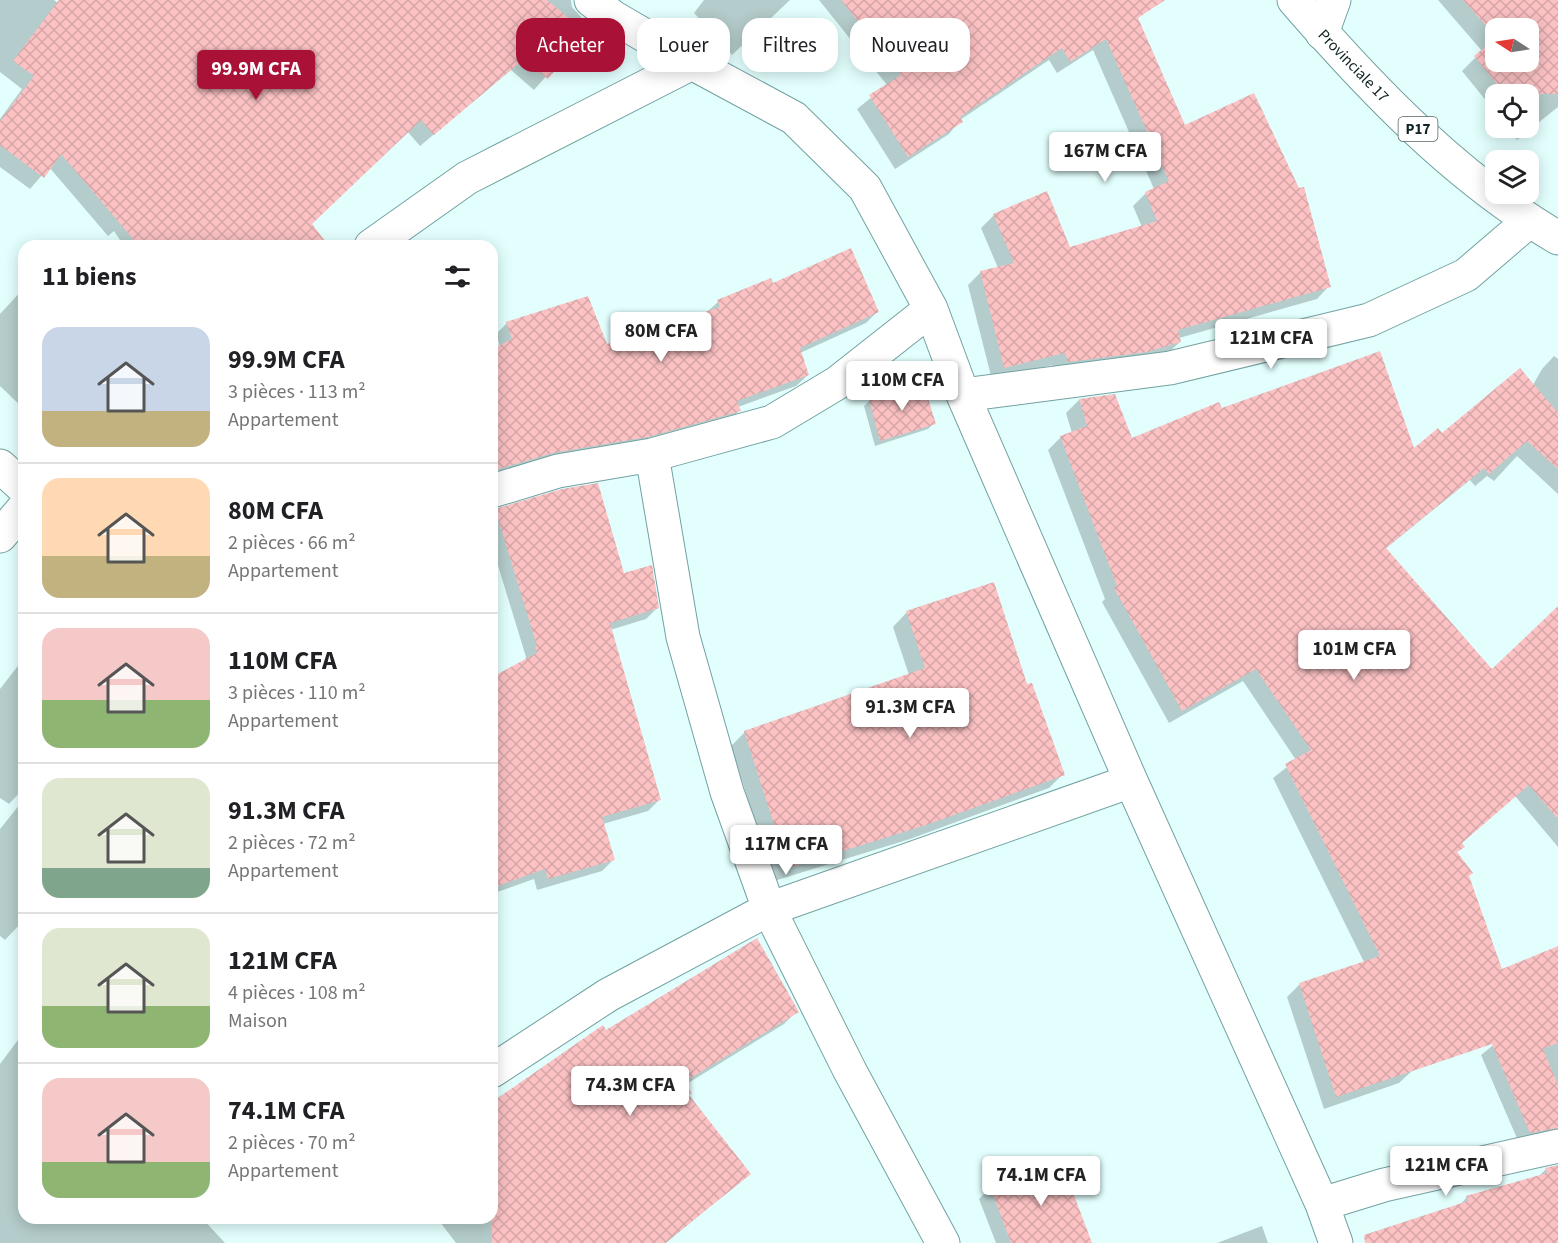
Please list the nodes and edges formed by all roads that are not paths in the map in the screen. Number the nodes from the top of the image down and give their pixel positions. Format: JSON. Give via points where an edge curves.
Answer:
{"nodes":[{"id":1,"x":591,"y":0,"type":"edge"},
{"id":2,"x":1294,"y":0,"type":"edge"},
{"id":3,"x":1334,"y":0,"type":"edge"},
{"id":4,"x":637,"y":31,"type":"edge"},
{"id":5,"x":1322,"y":33,"type":"junction"},
{"id":6,"x":674,"y":72,"type":"edge"},
{"id":7,"x":709,"y":72,"type":"edge"},
{"id":8,"x":1529,"y":221,"type":"junction"},
{"id":9,"x":1558,"y":238,"type":"edge"},
{"id":10,"x":379,"y":240,"type":"edge"},
{"id":11,"x":931,"y":309,"type":"junction"},
{"id":12,"x":963,"y":395,"type":"junction"},
{"id":13,"x":652,"y":455,"type":"junction"},
{"id":14,"x":0,"y":466,"type":"edge"},
{"id":15,"x":18,"y":482,"type":"edge"},
{"id":16,"x":498,"y":489,"type":"edge"},
{"id":17,"x":18,"y":514,"type":"edge"},
{"id":18,"x":0,"y":536,"type":"edge"},
{"id":19,"x":1131,"y":781,"type":"junction"},
{"id":20,"x":770,"y":909,"type":"junction"},
{"id":21,"x":498,"y":1067,"type":"edge"},
{"id":22,"x":1558,"y":1146,"type":"edge"},
{"id":23,"x":1322,"y":1204,"type":"junction"},
{"id":24,"x":943,"y":1243,"type":"edge"},
{"id":25,"x":1335,"y":1243,"type":"edge"}],
"edges":[{"from":1,"to":4,"type":"street"},
{"from":2,"to":5,"type":"street","name":"Provinciale 17","number":"P17"},
{"from":3,"to":5,"type":"street"},
{"from":5,"to":8,"type":"street","name":"Provinciale 17","number":"P17","via":[[1356,72],[1487,193]]},
{"from":6,"to":10,"type":"street","via":[[467,178]]},
{"from":7,"to":11,"type":"street","via":[[794,118],[865,188]]},
{"from":8,"to":9,"type":"street","name":"Provinciale 17","number":"P17"},
{"from":8,"to":12,"type":"street","via":[[1467,275],[1369,320],[1170,368]]},
{"from":11,"to":12,"type":"street"},
{"from":11,"to":13,"type":"street","via":[[837,383],[772,422]]},
{"from":12,"to":19,"type":"street"},
{"from":13,"to":16,"type":"street","via":[[558,471]]},
{"from":13,"to":20,"type":"street","via":[[683,637],[728,792]]},
{"from":14,"to":15,"type":"street"},
{"from":17,"to":18,"type":"street"},
{"from":19,"to":20,"type":"street"},
{"from":19,"to":23,"type":"street"},
{"from":20,"to":21,"type":"street","via":[[608,995]]},
{"from":20,"to":24,"type":"street","via":[[850,1071]]},
{"from":22,"to":23,"type":"street","via":[[1384,1185]]},
{"from":23,"to":25,"type":"street"}]}
